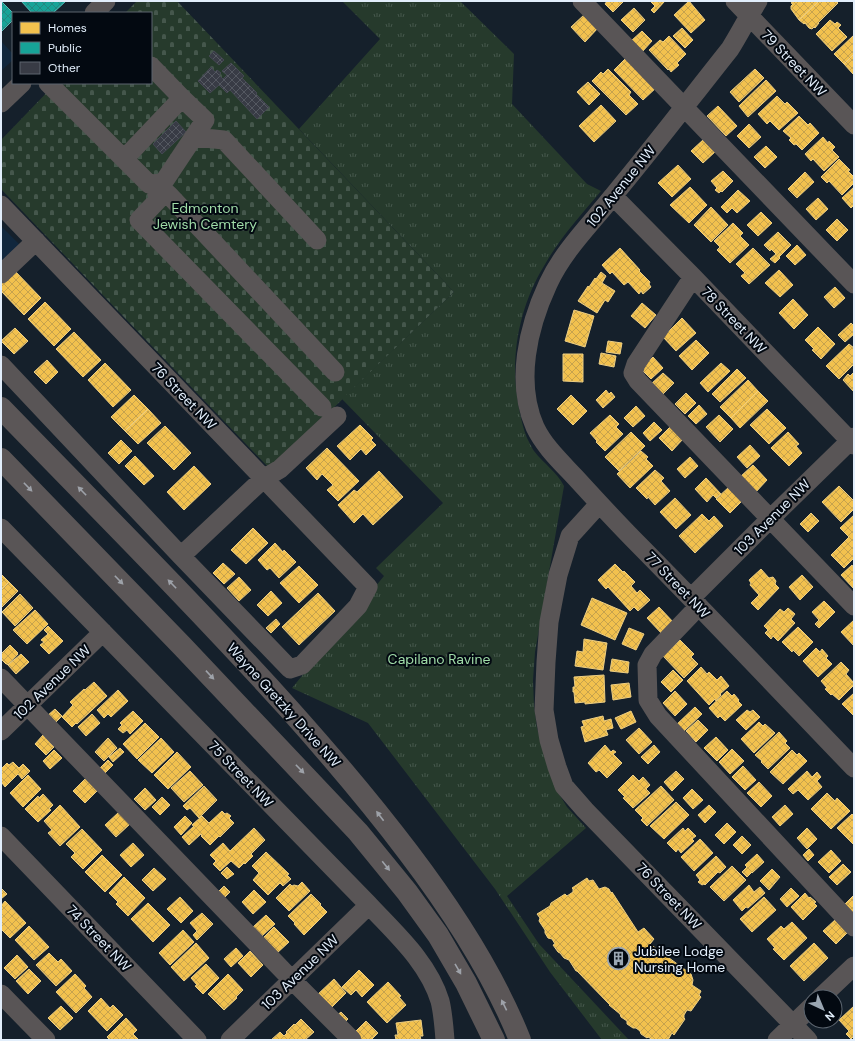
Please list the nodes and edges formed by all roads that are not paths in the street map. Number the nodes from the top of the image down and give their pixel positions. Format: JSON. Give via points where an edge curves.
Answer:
{"nodes":[{"id":1,"x":582,"y":1,"type":"edge"},
{"id":2,"x":735,"y":1,"type":"edge"},
{"id":3,"x":753,"y":8,"type":"edge"},
{"id":4,"x":152,"y":67,"type":"edge"},
{"id":5,"x":21,"y":84,"type":"edge"},
{"id":6,"x":49,"y":84,"type":"edge"},
{"id":7,"x":182,"y":98,"type":"junction"},
{"id":8,"x":1,"y":103,"type":"edge"},
{"id":9,"x":684,"y":107,"type":"junction"},
{"id":10,"x":854,"y":125,"type":"edge"},
{"id":11,"x":194,"y":137,"type":"junction"},
{"id":12,"x":124,"y":159,"type":"junction"},
{"id":13,"x":155,"y":184,"type":"junction"},
{"id":14,"x":613,"y":196,"type":"junction"},
{"id":15,"x":1,"y":205,"type":"edge"},
{"id":16,"x":317,"y":240,"type":"dead end"},
{"id":17,"x":36,"y":241,"type":"junction"},
{"id":18,"x":1,"y":274,"type":"edge"},
{"id":19,"x":693,"y":277,"type":"junction"},
{"id":20,"x":854,"y":284,"type":"edge"},
{"id":21,"x":1,"y":365,"type":"edge"},
{"id":22,"x":335,"y":372,"type":"dead end"},
{"id":23,"x":526,"y":388,"type":"joint"},
{"id":24,"x":1,"y":408,"type":"edge"},
{"id":25,"x":853,"y":441,"type":"edge"},
{"id":26,"x":1,"y":459,"type":"edge"},
{"id":27,"x":263,"y":479,"type":"junction"},
{"id":28,"x":599,"y":504,"type":"junction"},
{"id":29,"x":770,"y":519,"type":"junction"},
{"id":30,"x":1,"y":528,"type":"edge"},
{"id":31,"x":181,"y":556,"type":"junction"},
{"id":32,"x":695,"y":602,"type":"junction"},
{"id":33,"x":854,"y":606,"type":"edge"},
{"id":34,"x":103,"y":632,"type":"junction"},
{"id":35,"x":1,"y":678,"type":"edge"},
{"id":36,"x":27,"y":705,"type":"junction"},
{"id":37,"x":1,"y":731,"type":"edge"},
{"id":38,"x":854,"y":768,"type":"edge"},
{"id":39,"x":1,"y":836,"type":"edge"},
{"id":40,"x":369,"y":905,"type":"junction"},
{"id":41,"x":854,"y":927,"type":"edge"},
{"id":42,"x":854,"y":966,"type":"edge"},
{"id":43,"x":292,"y":980,"type":"junction"},
{"id":44,"x":830,"y":989,"type":"edge"},
{"id":45,"x":1,"y":994,"type":"edge"},
{"id":46,"x":803,"y":1015,"type":"edge"},
{"id":47,"x":793,"y":1024,"type":"junction"},
{"id":48,"x":46,"y":1040,"type":"edge"},
{"id":49,"x":197,"y":1040,"type":"edge"},
{"id":50,"x":230,"y":1040,"type":"edge"},
{"id":51,"x":352,"y":1040,"type":"edge"},
{"id":52,"x":445,"y":1040,"type":"edge"},
{"id":53,"x":494,"y":1040,"type":"edge"},
{"id":54,"x":520,"y":1040,"type":"edge"},
{"id":55,"x":777,"y":1040,"type":"edge"},
{"id":56,"x":808,"y":1040,"type":"edge"}],
"edges":[{"from":1,"to":9,"type":"street"},
{"from":2,"to":3,"type":"street","name":"79 Street NW"},
{"from":3,"to":9,"type":"street","name":"102 Avenue NW","via":[[730,49]]},
{"from":3,"to":10,"type":"street","name":"79 Street NW"},
{"from":4,"to":7,"type":"street"},
{"from":5,"to":8,"type":"street"},
{"from":6,"to":12,"type":"street"},
{"from":7,"to":11,"type":"street","via":[[205,120]]},
{"from":7,"to":12,"type":"street"},
{"from":9,"to":14,"type":"street","name":"102 Avenue NW"},
{"from":9,"to":20,"type":"street"},
{"from":11,"to":13,"type":"street","via":[[163,183]]},
{"from":11,"to":16,"type":"street","via":[[224,140]]},
{"from":12,"to":13,"type":"street","via":[[149,184]]},
{"from":13,"to":22,"type":"street"},
{"from":13,"to":27,"type":"street","via":[[158,200],[139,220],[330,412],[280,469]]},
{"from":14,"to":19,"type":"street","name":"78 Street NW"},
{"from":14,"to":23,"type":"street","name":"102 Avenue NW","via":[[570,248],[548,283],[528,343]]},
{"from":15,"to":17,"type":"street","name":"76 Street NW"},
{"from":17,"to":18,"type":"street"},
{"from":17,"to":27,"type":"street","name":"76 Street NW"},
{"from":19,"to":25,"type":"street","name":"78 Street NW"},
{"from":19,"to":29,"type":"street","via":[[636,364],[633,373]]},
{"from":21,"to":31,"type":"street"},
{"from":23,"to":28,"type":"street","name":"77 Street NW","via":[[530,414],[541,438]]},
{"from":54,"to":24,"type":"main road","name":"Wayne Gretzky Drive NW","one_way":true,"via":[[490,977],[461,928],[377,811],[247,663]]},
{"from":25,"to":29,"type":"street","name":"103 Avenue NW"},
{"from":26,"to":53,"type":"main road","one_way":true,"via":[[358,832],[438,935],[466,983]]},
{"from":27,"to":31,"type":"street"},
{"from":27,"to":31,"type":"street","name":"76 Street NW","via":[[368,587],[358,606],[302,665],[290,668]]},
{"from":28,"to":32,"type":"street","name":"77 Street NW"},
{"from":28,"to":47,"type":"street","name":"76 Street NW","via":[[570,536],[558,575],[549,622],[544,710],[549,740],[564,786]]},
{"from":29,"to":32,"type":"street","name":"103 Avenue NW"},
{"from":29,"to":33,"type":"street"},
{"from":30,"to":34,"type":"street","name":"75 Street NW"},
{"from":32,"to":38,"type":"street","name":"77 Street NW"},
{"from":32,"to":41,"type":"street","name":"103 Avenue NW","via":[[647,665],[648,700],[658,716]]},
{"from":34,"to":36,"type":"street","name":"102 Avenue NW"},
{"from":34,"to":40,"type":"street","name":"75 Street NW"},
{"from":35,"to":36,"type":"street"},
{"from":36,"to":37,"type":"street","name":"102 Avenue NW"},
{"from":36,"to":43,"type":"street"},
{"from":39,"to":49,"type":"street","name":"74 Street NW"},
{"from":40,"to":43,"type":"street","name":"103 Avenue NW"},
{"from":40,"to":52,"type":"street","name":"75 Street NW","via":[[415,956],[430,977],[440,1002]]},
{"from":42,"to":44,"type":"street"},
{"from":43,"to":50,"type":"street","name":"103 Avenue NW"},
{"from":43,"to":51,"type":"street"},
{"from":45,"to":48,"type":"street"},
{"from":46,"to":47,"type":"street"},
{"from":47,"to":55,"type":"street"},
{"from":47,"to":56,"type":"street","name":"76 Street NW"}]}
